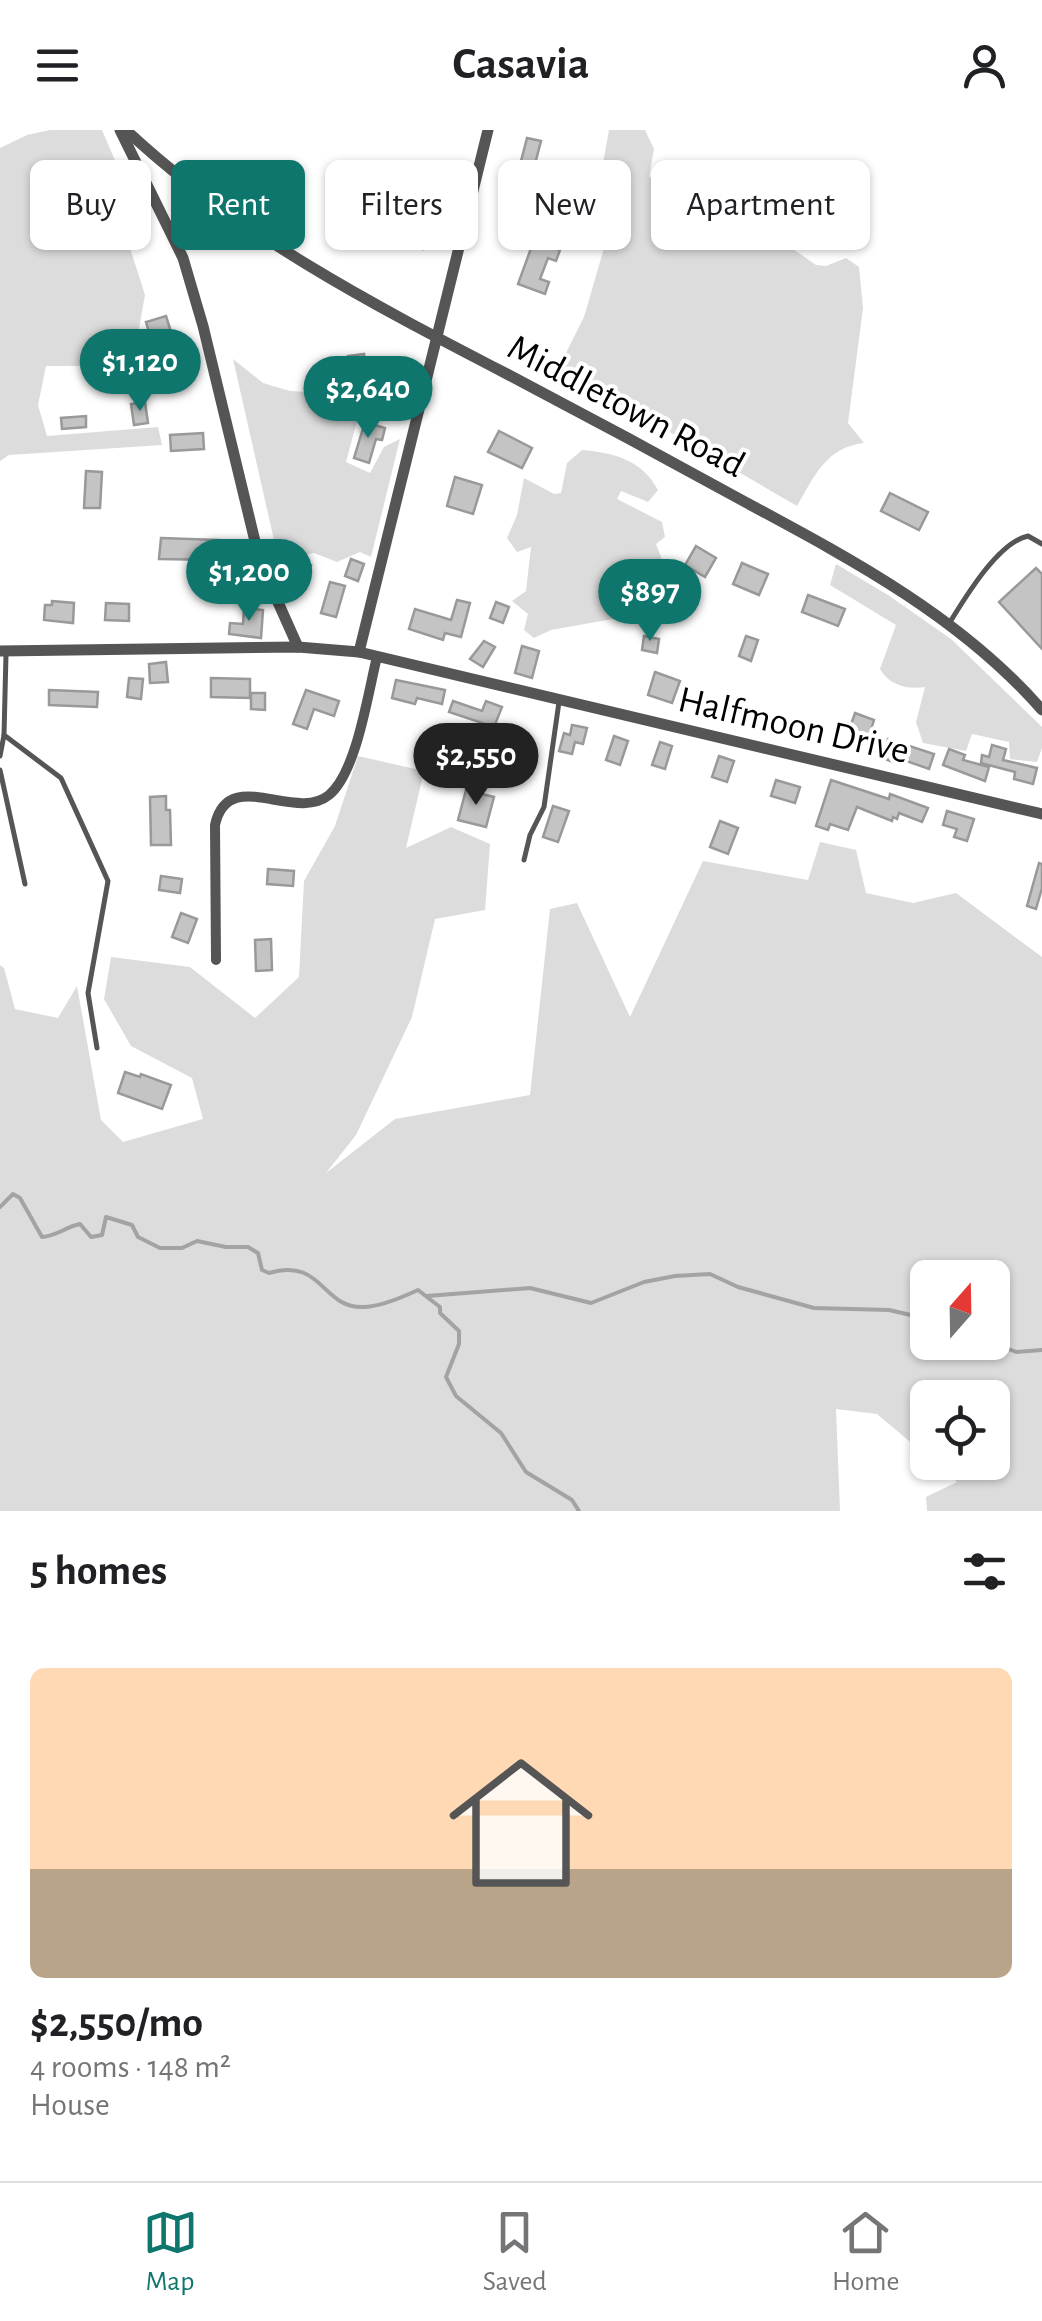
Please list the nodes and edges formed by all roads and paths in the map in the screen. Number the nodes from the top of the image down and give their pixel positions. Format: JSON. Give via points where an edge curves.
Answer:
{"nodes":[{"id":1,"x":123,"y":130,"type":"edge"},
{"id":2,"x":488,"y":130,"type":"edge"},
{"id":3,"x":437,"y":338,"type":"junction"},
{"id":4,"x":1042,"y":544,"type":"edge"},
{"id":5,"x":948,"y":625,"type":"junction"},
{"id":6,"x":298,"y":648,"type":"junction"},
{"id":7,"x":3,"y":651,"type":"edge"},
{"id":8,"x":359,"y":652,"type":"junction"},
{"id":9,"x":376,"y":657,"type":"junction"},
{"id":10,"x":559,"y":699,"type":"junction"},
{"id":11,"x":1042,"y":710,"type":"edge"},
{"id":12,"x":4,"y":735,"type":"junction"},
{"id":13,"x":0,"y":756,"type":"edge"},
{"id":14,"x":0,"y":770,"type":"edge"},
{"id":15,"x":1042,"y":814,"type":"edge"},
{"id":16,"x":524,"y":860,"type":"dead end"},
{"id":17,"x":25,"y":884,"type":"dead end"},
{"id":18,"x":216,"y":960,"type":"dead end"},
{"id":19,"x":98,"y":1048,"type":"dead end"}],
"edges":[{"from":1,"to":3,"type":"street","name":"Middletown Road","via":[[226,214]]},
{"from":1,"to":6,"type":"street","via":[[183,258],[260,562]]},
{"from":2,"to":3,"type":"street"},
{"from":3,"to":5,"type":"street","name":"Middletown Road","via":[[849,558]]},
{"from":3,"to":8,"type":"street"},
{"from":4,"to":5,"type":"lane","via":[[1028,536],[1015,541],[979,578]]},
{"from":5,"to":11,"type":"street","name":"Middletown Road"},
{"from":6,"to":7,"type":"street","name":"Halfmoon Drive"},
{"from":6,"to":8,"type":"street","name":"Halfmoon Drive"},
{"from":7,"to":12,"type":"lane"},
{"from":8,"to":9,"type":"street","name":"Halfmoon Drive"},
{"from":9,"to":10,"type":"street","name":"Halfmoon Drive"},
{"from":9,"to":18,"type":"street","via":[[354,746],[332,793],[313,802],[239,797],[218,813]]},
{"from":10,"to":15,"type":"street","name":"Halfmoon Drive"},
{"from":10,"to":16,"type":"lane","via":[[544,807]]},
{"from":12,"to":13,"type":"lane"},
{"from":12,"to":19,"type":"lane","via":[[61,778],[108,881],[88,993]]},
{"from":14,"to":17,"type":"lane"}]}
